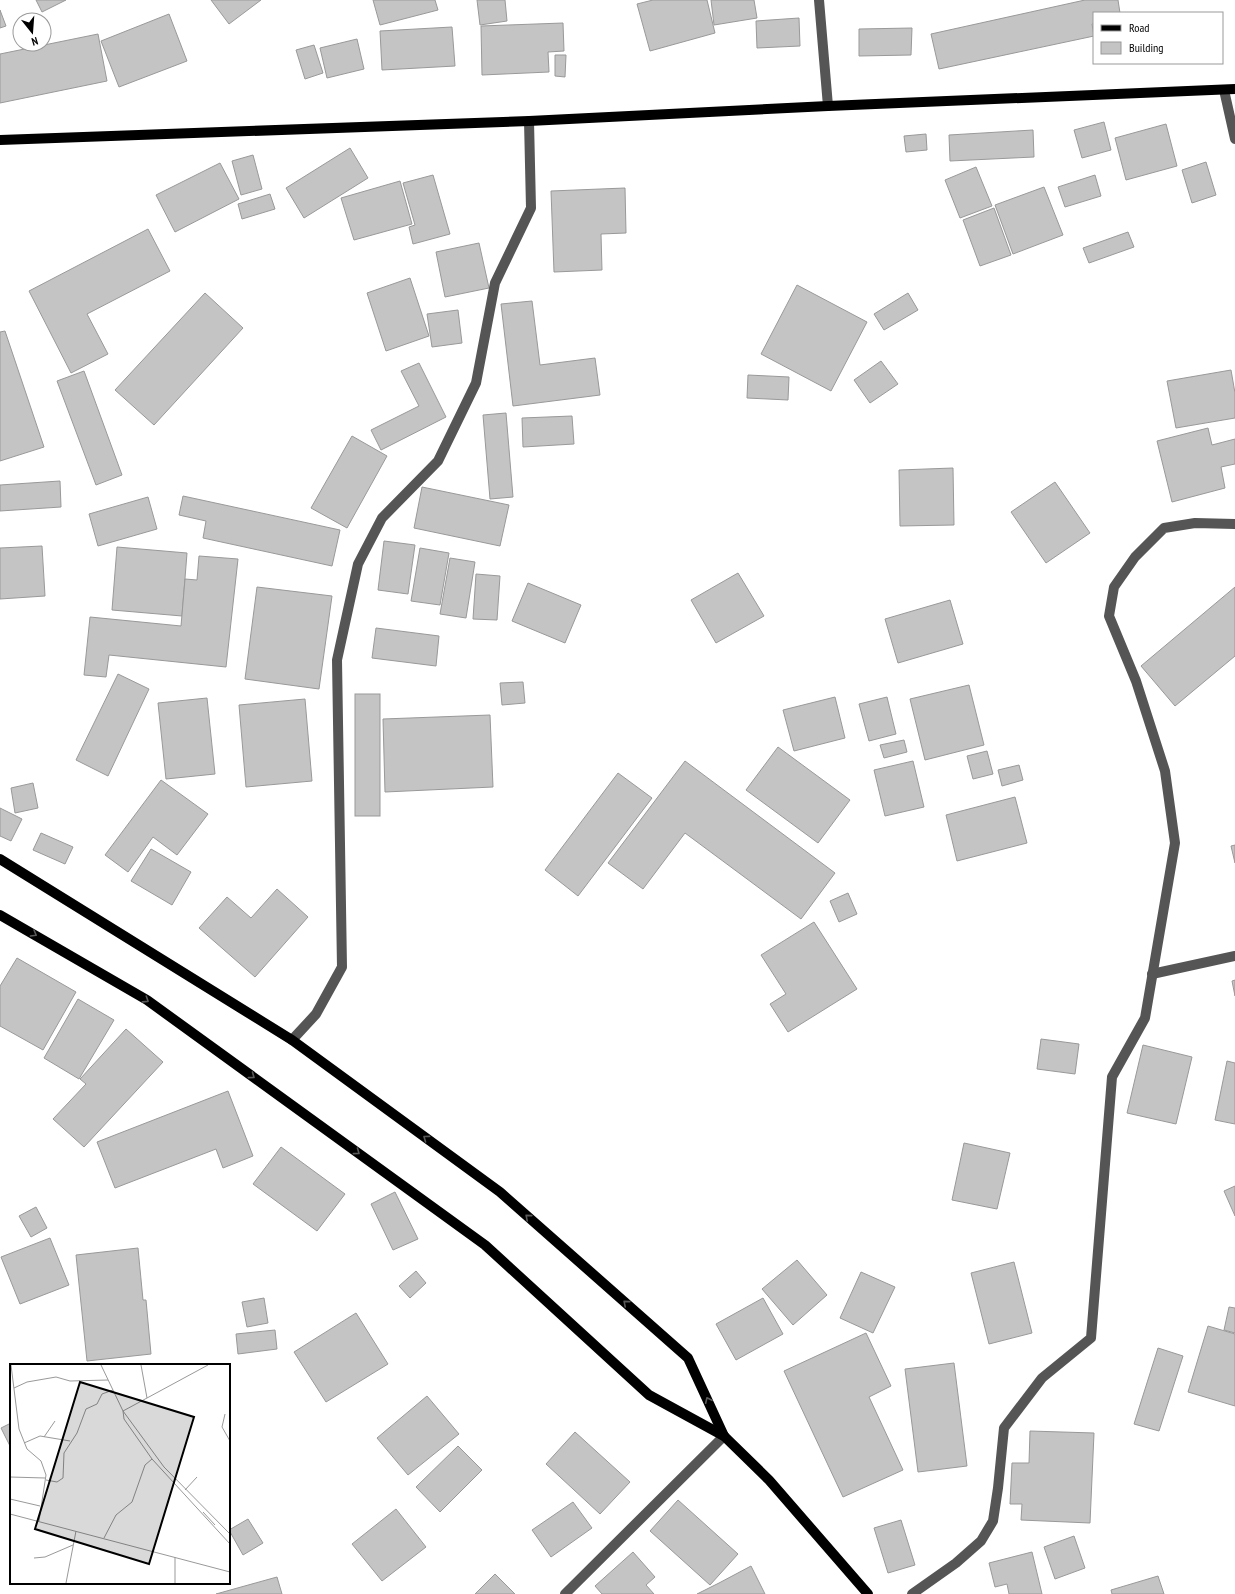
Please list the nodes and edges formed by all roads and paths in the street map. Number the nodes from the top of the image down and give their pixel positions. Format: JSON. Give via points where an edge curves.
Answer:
{"nodes":[{"id":1,"x":819,"y":0,"type":"edge"},
{"id":2,"x":1235,"y":89,"type":"edge"},
{"id":3,"x":1224,"y":90,"type":"junction"},
{"id":4,"x":828,"y":106,"type":"junction"},
{"id":5,"x":529,"y":121,"type":"junction"},
{"id":6,"x":1235,"y":139,"type":"edge"},
{"id":7,"x":0,"y":140,"type":"edge"},
{"id":8,"x":1235,"y":524,"type":"edge"},
{"id":9,"x":0,"y":859,"type":"edge"},
{"id":10,"x":0,"y":915,"type":"edge"},
{"id":11,"x":1235,"y":956,"type":"edge"},
{"id":12,"x":1152,"y":974,"type":"junction"},
{"id":13,"x":292,"y":1040,"type":"junction"},
{"id":14,"x":724,"y":1436,"type":"junction"},
{"id":15,"x":565,"y":1594,"type":"edge"},
{"id":16,"x":868,"y":1594,"type":"edge"},
{"id":17,"x":912,"y":1594,"type":"edge"}],
"edges":[{"from":1,"to":4,"type":"street"},
{"from":2,"to":3,"type":"main road"},
{"from":3,"to":4,"type":"main road"},
{"from":3,"to":6,"type":"street"},
{"from":4,"to":5,"type":"main road"},
{"from":5,"to":7,"type":"main road"},
{"from":5,"to":13,"type":"street","via":[[531,208],[495,283],[476,383],[438,461],[382,518],[358,564],[337,660],[342,967],[316,1014]]},
{"from":8,"to":12,"type":"street","via":[[1195,523],[1164,528],[1135,557],[1114,587],[1109,616],[1136,682],[1165,771],[1175,843]]},
{"from":9,"to":13,"type":"main road"},
{"from":10,"to":14,"type":"main road","one_way":true,"via":[[154,1005],[485,1245],[649,1395]]},
{"from":11,"to":12,"type":"street"},
{"from":12,"to":17,"type":"street","via":[[1145,1018],[1112,1077],[1091,1338],[1042,1378],[1004,1428],[993,1521],[981,1541],[956,1563]]},
{"from":14,"to":13,"type":"main road","one_way":true,"via":[[688,1358],[500,1192]]},
{"from":14,"to":15,"type":"street"},
{"from":14,"to":16,"type":"main road","via":[[769,1480]]}]}
